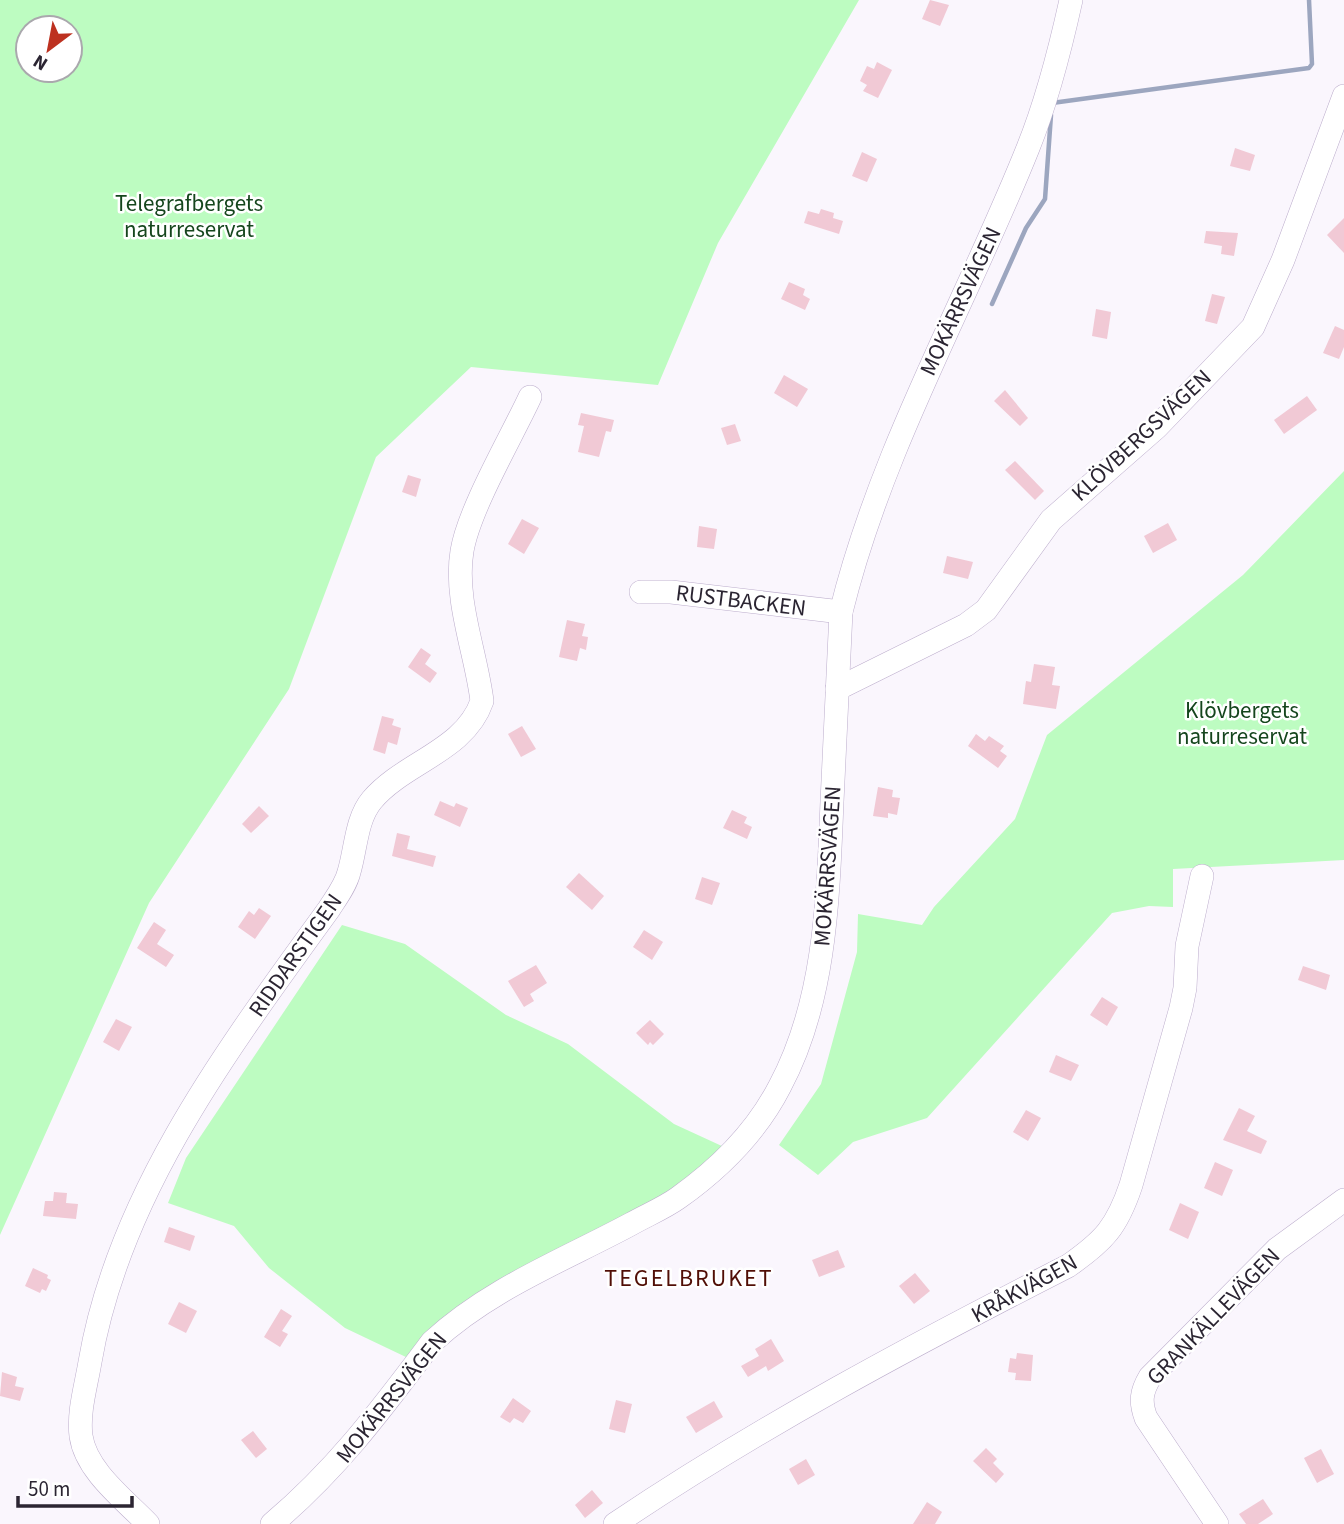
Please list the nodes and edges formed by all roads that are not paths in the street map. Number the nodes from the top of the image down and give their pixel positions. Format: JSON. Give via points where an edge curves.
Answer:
{"nodes":[{"id":1,"x":1071,"y":0,"type":"edge"},
{"id":2,"x":1344,"y":96,"type":"edge"},
{"id":3,"x":530,"y":397,"type":"dead end"},
{"id":4,"x":640,"y":592,"type":"dead end"},
{"id":5,"x":841,"y":612,"type":"junction"},
{"id":6,"x":837,"y":689,"type":"junction"},
{"id":7,"x":1202,"y":876,"type":"dead end"},
{"id":8,"x":1344,"y":1199,"type":"edge"},
{"id":9,"x":148,"y":1524,"type":"edge"},
{"id":10,"x":272,"y":1524,"type":"edge"},
{"id":11,"x":615,"y":1524,"type":"edge"},
{"id":12,"x":1217,"y":1524,"type":"edge"}],
"edges":[{"from":1,"to":5,"type":"street","name":"MOKÄRRSVÄGEN","via":[[1028,148],[915,400],[860,544]]},
{"from":2,"to":6,"type":"street","name":"KLÖVBERGSVÄGEN","via":[[1253,327],[1157,427],[1051,520],[986,610],[966,625]]},
{"from":3,"to":9,"type":"street","name":"RIDDARSTIGEN","via":[[462,551],[464,601],[482,701],[477,714],[469,728],[395,777],[369,804],[359,826],[349,875],[188,1111],[116,1265],[94,1339],[81,1411],[82,1438],[96,1469]]},
{"from":4,"to":5,"type":"street","name":"RUSTBACKEN"},
{"from":5,"to":6,"type":"street","name":"MOKÄRRSVÄGEN"},
{"from":6,"to":10,"type":"street","name":"MOKÄRRSVÄGEN","via":[[824,941],[789,1068],[766,1110],[718,1166],[676,1199],[505,1290],[448,1327],[342,1458]]},
{"from":7,"to":11,"type":"street","name":"KRÅKVÄGEN","via":[[1181,1008],[1131,1185],[1107,1237],[1068,1266],[796,1410],[692,1471]]},
{"from":8,"to":12,"type":"street","name":"GRANKÄLLEVÄGEN","via":[[1277,1249],[1142,1389],[1146,1418]]}]}
